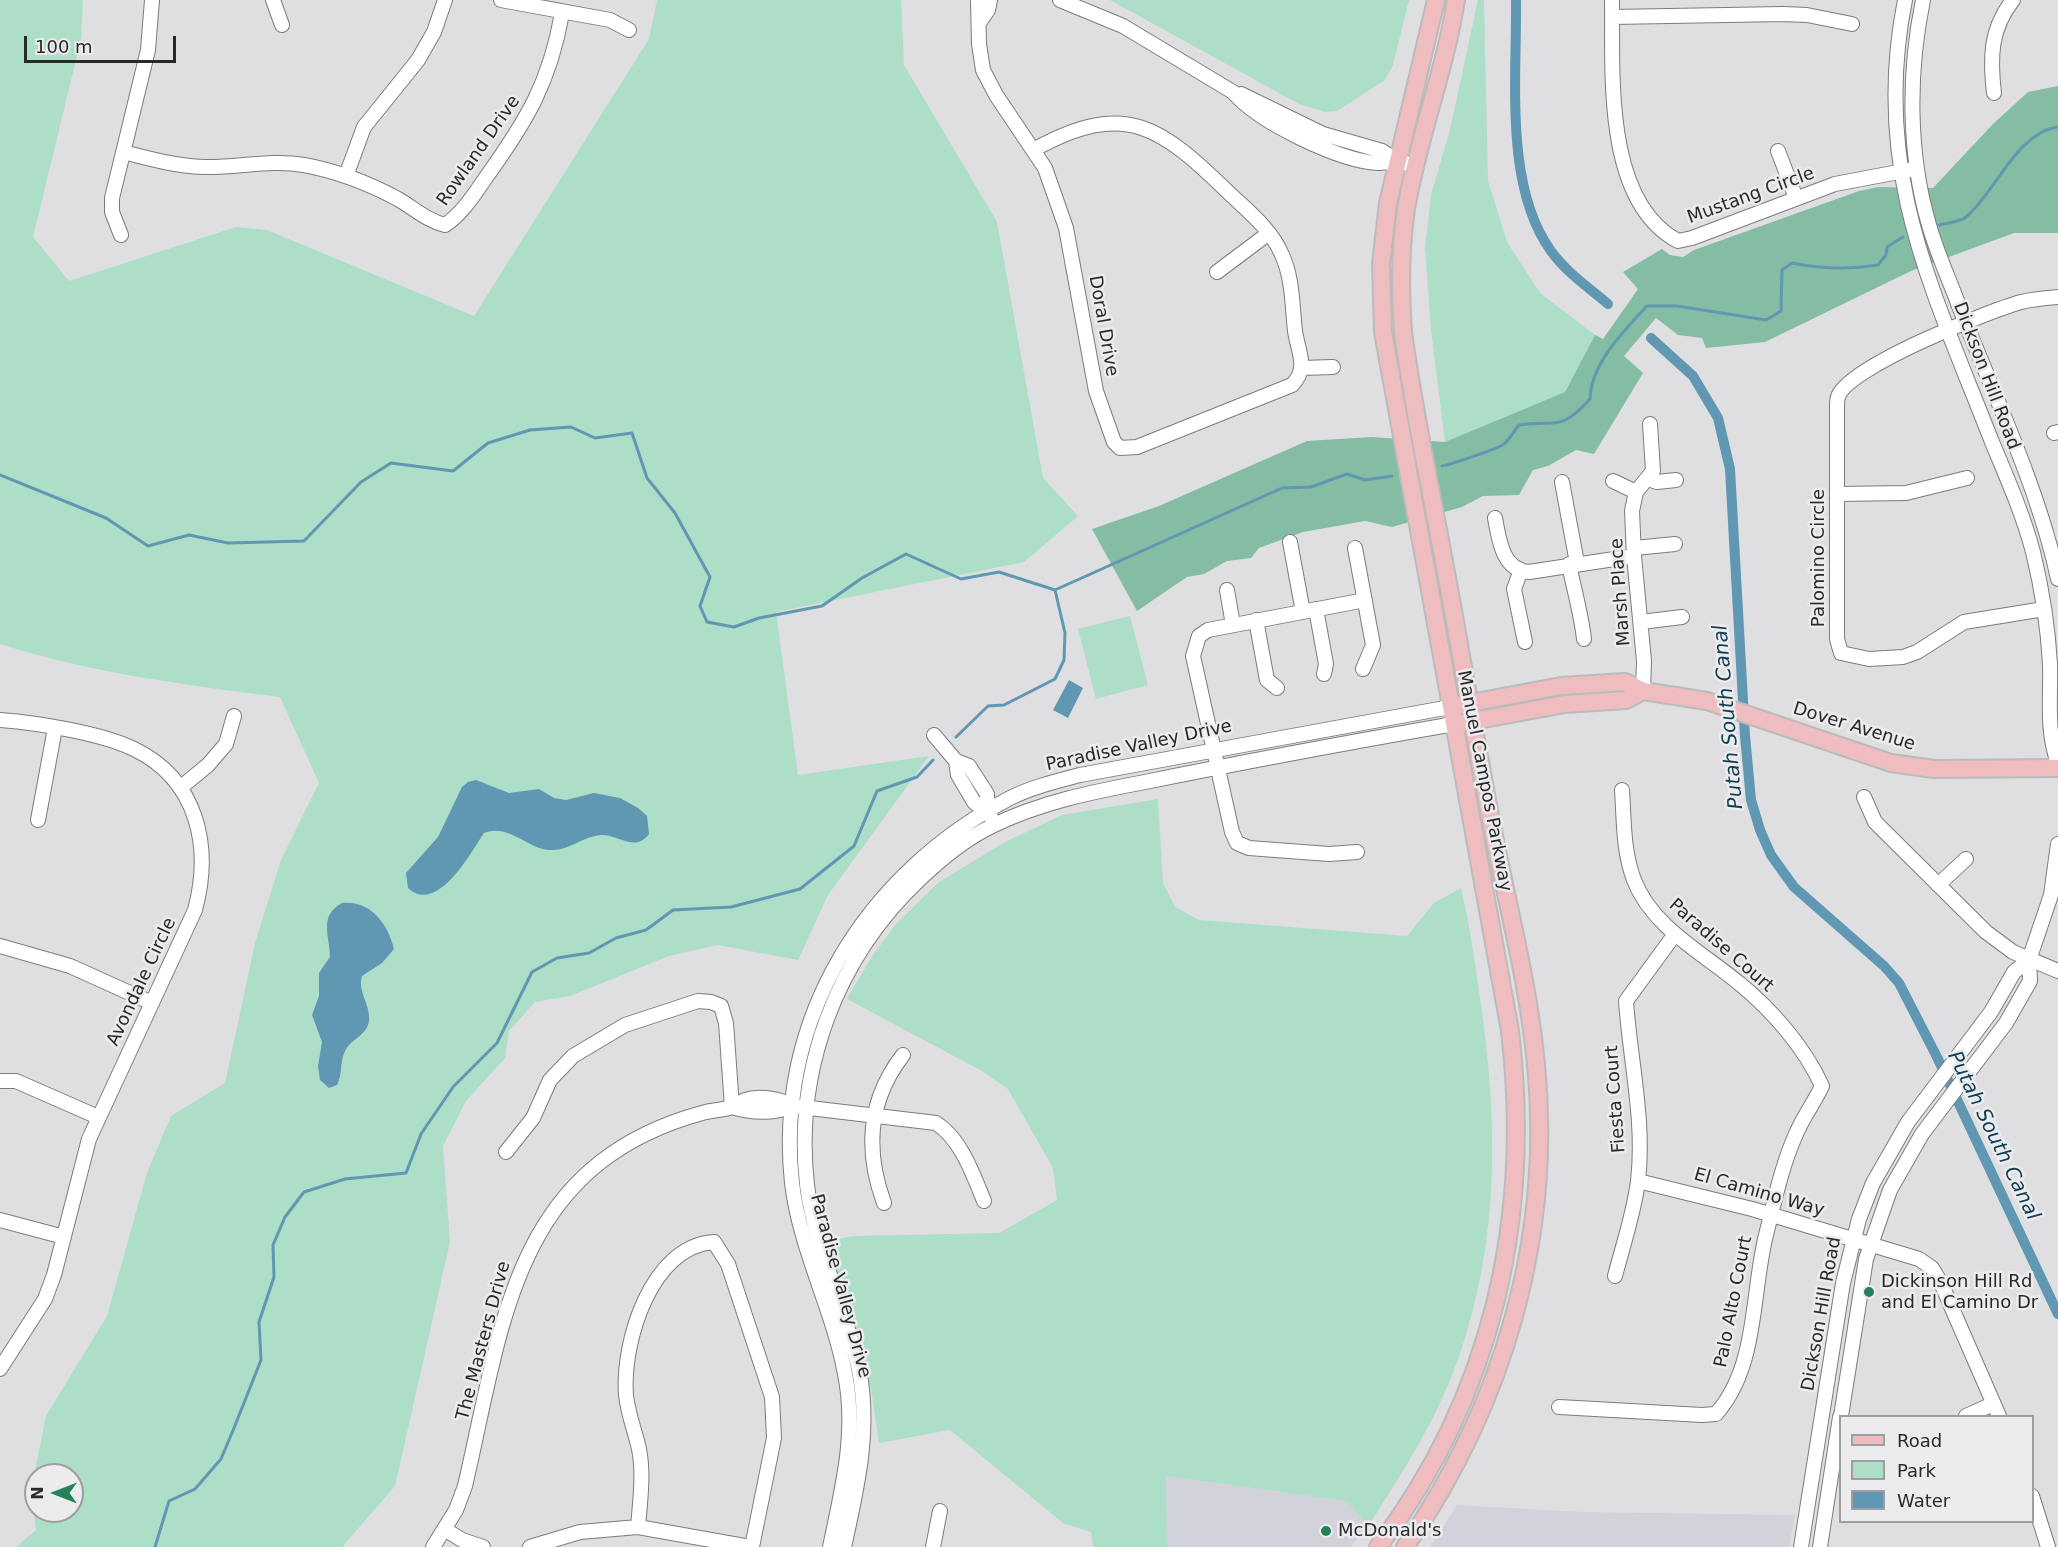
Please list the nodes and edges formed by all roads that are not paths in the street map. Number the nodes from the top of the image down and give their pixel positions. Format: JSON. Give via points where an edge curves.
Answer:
{"nodes":[{"id":1,"x":152,"y":0,"type":"edge"},
{"id":2,"x":273,"y":0,"type":"edge"},
{"id":3,"x":445,"y":0,"type":"edge"},
{"id":4,"x":501,"y":0,"type":"edge"},
{"id":5,"x":978,"y":0,"type":"edge"},
{"id":6,"x":990,"y":0,"type":"edge"},
{"id":7,"x":1060,"y":0,"type":"edge"},
{"id":8,"x":1436,"y":0,"type":"edge"},
{"id":9,"x":1456,"y":0,"type":"edge"},
{"id":10,"x":1612,"y":0,"type":"edge"},
{"id":11,"x":1905,"y":0,"type":"edge"},
{"id":12,"x":1923,"y":0,"type":"edge"},
{"id":13,"x":2013,"y":0,"type":"edge"},
{"id":14,"x":562,"y":13,"type":"junction"},
{"id":15,"x":1612,"y":17,"type":"junction"},
{"id":16,"x":979,"y":23,"type":"junction"},
{"id":17,"x":1852,"y":24,"type":"dead end"},
{"id":18,"x":282,"y":25,"type":"dead end"},
{"id":19,"x":629,"y":30,"type":"dead end"},
{"id":20,"x":1994,"y":93,"type":"dead end"},
{"id":21,"x":1035,"y":149,"type":"junction"},
{"id":22,"x":1778,"y":151,"type":"dead end"},
{"id":23,"x":123,"y":152,"type":"junction"},
{"id":24,"x":1397,"y":161,"type":"junction"},
{"id":25,"x":1416,"y":166,"type":"junction"},
{"id":26,"x":1918,"y":169,"type":"junction"},
{"id":27,"x":1900,"y":172,"type":"junction"},
{"id":28,"x":346,"y":176,"type":"junction"},
{"id":29,"x":1796,"y":198,"type":"junction"},
{"id":30,"x":1269,"y":233,"type":"junction"},
{"id":31,"x":121,"y":235,"type":"dead end"},
{"id":32,"x":1217,"y":272,"type":"dead end"},
{"id":33,"x":2058,"y":297,"type":"edge"},
{"id":34,"x":1966,"y":323,"type":"junction"},
{"id":35,"x":1948,"y":330,"type":"junction"},
{"id":36,"x":1333,"y":367,"type":"dead end"},
{"id":37,"x":1302,"y":368,"type":"junction"},
{"id":38,"x":1650,"y":424,"type":"dead end"},
{"id":39,"x":1967,"y":478,"type":"dead end"},
{"id":40,"x":1648,"y":479,"type":"junction"},
{"id":41,"x":1676,"y":480,"type":"dead end"},
{"id":42,"x":1613,"y":481,"type":"dead end"},
{"id":43,"x":1562,"y":482,"type":"dead end"},
{"id":44,"x":1636,"y":492,"type":"junction"},
{"id":45,"x":1837,"y":494,"type":"junction"},
{"id":46,"x":1495,"y":518,"type":"dead end"},
{"id":47,"x":1290,"y":542,"type":"dead end"},
{"id":48,"x":1674,"y":544,"type":"dead end"},
{"id":49,"x":1355,"y":548,"type":"dead end"},
{"id":50,"x":1634,"y":552,"type":"junction"},
{"id":51,"x":1573,"y":563,"type":"junction"},
{"id":52,"x":2056,"y":564,"type":"edge"},
{"id":53,"x":1521,"y":570,"type":"junction"},
{"id":54,"x":2058,"y":579,"type":"edge"},
{"id":55,"x":1227,"y":590,"type":"dead end"},
{"id":56,"x":1365,"y":600,"type":"junction"},
{"id":57,"x":2044,"y":609,"type":"junction"},
{"id":58,"x":1309,"y":610,"type":"junction"},
{"id":59,"x":1682,"y":617,"type":"dead end"},
{"id":60,"x":1256,"y":620,"type":"junction"},
{"id":61,"x":1641,"y":621,"type":"junction"},
{"id":62,"x":1233,"y":625,"type":"junction"},
{"id":63,"x":1584,"y":639,"type":"dead end"},
{"id":64,"x":1525,"y":642,"type":"dead end"},
{"id":65,"x":1363,"y":669,"type":"dead end"},
{"id":66,"x":1324,"y":674,"type":"dead end"},
{"id":67,"x":1277,"y":688,"type":"dead end"},
{"id":68,"x":1643,"y":691,"type":"junction"},
{"id":69,"x":1470,"y":703,"type":"junction"},
{"id":70,"x":1450,"y":707,"type":"junction"},
{"id":71,"x":234,"y":716,"type":"dead end"},
{"id":72,"x":0,"y":720,"type":"edge"},
{"id":73,"x":1473,"y":721,"type":"junction"},
{"id":74,"x":1454,"y":724,"type":"junction"},
{"id":75,"x":55,"y":728,"type":"junction"},
{"id":76,"x":933,"y":735,"type":"dead end"},
{"id":77,"x":1215,"y":750,"type":"junction"},
{"id":78,"x":2058,"y":763,"type":"edge"},
{"id":79,"x":1219,"y":767,"type":"junction"},
{"id":80,"x":2058,"y":768,"type":"edge"},
{"id":81,"x":180,"y":788,"type":"junction"},
{"id":82,"x":1622,"y":790,"type":"dead end"},
{"id":83,"x":1864,"y":798,"type":"dead end"},
{"id":84,"x":987,"y":812,"type":"junction"},
{"id":85,"x":38,"y":820,"type":"dead end"},
{"id":86,"x":995,"y":824,"type":"junction"},
{"id":87,"x":2058,"y":844,"type":"edge"},
{"id":88,"x":1357,"y":852,"type":"dead end"},
{"id":89,"x":1966,"y":859,"type":"dead end"},
{"id":90,"x":1938,"y":885,"type":"junction"},
{"id":91,"x":1675,"y":934,"type":"junction"},
{"id":92,"x":0,"y":946,"type":"edge"},
{"id":93,"x":2029,"y":960,"type":"junction"},
{"id":94,"x":2058,"y":971,"type":"edge"},
{"id":95,"x":152,"y":1003,"type":"junction"},
{"id":96,"x":903,"y":1055,"type":"dead end"},
{"id":97,"x":0,"y":1081,"type":"edge"},
{"id":98,"x":732,"y":1107,"type":"junction"},
{"id":99,"x":799,"y":1107,"type":"junction"},
{"id":100,"x":876,"y":1115,"type":"junction"},
{"id":101,"x":98,"y":1117,"type":"junction"},
{"id":102,"x":506,"y":1152,"type":"dead end"},
{"id":103,"x":1638,"y":1181,"type":"junction"},
{"id":104,"x":984,"y":1201,"type":"dead end"},
{"id":105,"x":884,"y":1203,"type":"dead end"},
{"id":106,"x":1771,"y":1215,"type":"junction"},
{"id":107,"x":0,"y":1220,"type":"edge"},
{"id":108,"x":64,"y":1237,"type":"junction"},
{"id":109,"x":1853,"y":1238,"type":"junction"},
{"id":110,"x":1870,"y":1242,"type":"junction"},
{"id":111,"x":1615,"y":1276,"type":"dead end"},
{"id":112,"x":0,"y":1369,"type":"edge"},
{"id":113,"x":1560,"y":1407,"type":"dead end"},
{"id":114,"x":1996,"y":1410,"type":"edge"},
{"id":115,"x":1840,"y":1415,"type":"edge"},
{"id":116,"x":1971,"y":1415,"type":"edge"},
{"id":117,"x":1839,"y":1424,"type":"edge"},
{"id":118,"x":2034,"y":1502,"type":"edge"},
{"id":119,"x":940,"y":1511,"type":"dead end"},
{"id":120,"x":638,"y":1527,"type":"junction"},
{"id":121,"x":446,"y":1530,"type":"junction"},
{"id":122,"x":433,"y":1547,"type":"edge"},
{"id":123,"x":483,"y":1547,"type":"edge"},
{"id":124,"x":530,"y":1547,"type":"edge"},
{"id":125,"x":751,"y":1547,"type":"edge"},
{"id":126,"x":830,"y":1547,"type":"edge"},
{"id":127,"x":844,"y":1547,"type":"edge"},
{"id":128,"x":933,"y":1547,"type":"edge"},
{"id":129,"x":1378,"y":1547,"type":"edge"},
{"id":130,"x":1405,"y":1547,"type":"edge"},
{"id":131,"x":1802,"y":1547,"type":"edge"},
{"id":132,"x":1820,"y":1547,"type":"edge"},
{"id":133,"x":2048,"y":1547,"type":"edge"}],
"edges":[{"from":1,"to":23,"type":"street","via":[[148,50]]},
{"from":2,"to":18,"type":"street"},
{"from":3,"to":28,"type":"street","via":[[434,32],[418,60],[364,127]]},
{"from":4,"to":14,"type":"street"},
{"from":5,"to":16,"type":"street","name":"Doral Drive"},
{"from":6,"to":16,"type":"street","name":"Doral Drive"},
{"from":7,"to":24,"type":"street","via":[[1123,26],[1233,92],[1282,129],[1318,146],[1377,163]]},
{"from":8,"to":24,"type":"main road","name":"Manuel Campos Parkway"},
{"from":9,"to":25,"type":"main road","name":"Manuel Campos Parkway"},
{"from":10,"to":15,"type":"street","name":"Mustang Circle"},
{"from":11,"to":27,"type":"street","name":"Dickson Hill Road","via":[[1895,71]]},
{"from":12,"to":26,"type":"street","name":"Dickson Hill Road","via":[[1913,71]]},
{"from":13,"to":20,"type":"street","via":[[1997,24],[1992,45]]},
{"from":14,"to":19,"type":"street","via":[[610,20]]},
{"from":14,"to":28,"type":"street","name":"Rowland Drive","via":[[549,69],[536,101],[520,131],[456,218],[445,225],[429,221],[399,200]]},
{"from":15,"to":17,"type":"street","via":[[1783,14]]},
{"from":15,"to":29,"type":"street","name":"Mustang Circle","via":[[1619,148],[1639,200],[1666,235],[1677,241],[1692,238]]},
{"from":16,"to":21,"type":"street","name":"Doral Drive","via":[[983,70]]},
{"from":21,"to":30,"type":"street","via":[[1076,128],[1098,124],[1146,129],[1173,141],[1191,156]]},
{"from":21,"to":37,"type":"street","name":"Doral Drive","via":[[1066,228],[1096,391],[1110,435],[1120,448],[1137,447],[1292,385]]},
{"from":22,"to":29,"type":"street"},
{"from":23,"to":28,"type":"street","name":"Rowland Drive","via":[[174,164],[204,167],[276,163]]},
{"from":23,"to":31,"type":"street","via":[[112,205]]},
{"from":24,"to":25,"type":"street"},
{"from":24,"to":70,"type":"main road","name":"Manuel Campos Parkway","via":[[1383,234],[1383,332]]},
{"from":25,"to":69,"type":"main road","name":"Manuel Campos Parkway","via":[[1402,237],[1403,332]]},
{"from":26,"to":27,"type":"street","name":"Mustang Circle"},
{"from":26,"to":34,"type":"street","name":"Dickson Hill Road","via":[[1929,226]]},
{"from":27,"to":29,"type":"street","name":"Mustang Circle","via":[[1835,184]]},
{"from":27,"to":35,"type":"street","name":"Dickson Hill Road","via":[[1912,231]]},
{"from":30,"to":32,"type":"street"},
{"from":30,"to":37,"type":"street","via":[[1288,270]]},
{"from":33,"to":34,"type":"street","name":"Palomino Circle","via":[[2024,302]]},
{"from":34,"to":35,"type":"street","name":"Palomino Circle"},
{"from":34,"to":52,"type":"street","name":"Dickson Hill Road","via":[[2041,515]]},
{"from":35,"to":45,"type":"street","name":"Palomino Circle","via":[[1884,360],[1838,396]]},
{"from":35,"to":57,"type":"street","name":"Dickson Hill Road","via":[[2023,521]]},
{"from":36,"to":37,"type":"street"},
{"from":38,"to":40,"type":"street","via":[[1654,465]]},
{"from":39,"to":45,"type":"street","via":[[1906,493]]},
{"from":40,"to":41,"type":"street"},
{"from":40,"to":44,"type":"street"},
{"from":42,"to":44,"type":"street"},
{"from":43,"to":51,"type":"street"},
{"from":44,"to":50,"type":"street","name":"Marsh Place","via":[[1632,511]]},
{"from":45,"to":57,"type":"street","name":"Palomino Circle","via":[[1837,639],[1841,653],[1869,660],[1903,657],[1965,622]]},
{"from":46,"to":53,"type":"street","via":[[1503,551]]},
{"from":47,"to":58,"type":"street"},
{"from":48,"to":50,"type":"street"},
{"from":49,"to":56,"type":"street"},
{"from":50,"to":51,"type":"street"},
{"from":50,"to":61,"type":"street","name":"Marsh Place"},
{"from":51,"to":53,"type":"street","via":[[1529,572]]},
{"from":51,"to":63,"type":"street","via":[[1574,594]]},
{"from":52,"to":54,"type":"street","name":"Dickson Hill Road"},
{"from":53,"to":64,"type":"street","via":[[1514,589]]},
{"from":55,"to":62,"type":"street"},
{"from":56,"to":58,"type":"street"},
{"from":56,"to":65,"type":"street","via":[[1373,645]]},
{"from":57,"to":78,"type":"street","name":"Dickson Hill Road","via":[[2050,662],[2050,741]]},
{"from":58,"to":60,"type":"street"},
{"from":58,"to":66,"type":"street","via":[[1326,664]]},
{"from":59,"to":61,"type":"street"},
{"from":60,"to":62,"type":"street"},
{"from":60,"to":67,"type":"street","via":[[1267,680]]},
{"from":61,"to":68,"type":"street","name":"Marsh Place"},
{"from":62,"to":77,"type":"street","via":[[1208,630],[1194,646],[1194,669]]},
{"from":68,"to":69,"type":"main road","name":"Dover Avenue","via":[[1625,682],[1591,683]]},
{"from":68,"to":73,"type":"main road","name":"Dover Avenue","via":[[1626,700],[1565,704]]},
{"from":68,"to":80,"type":"main road","name":"Dover Avenue","via":[[1682,695],[1869,757],[1910,766]]},
{"from":69,"to":70,"type":"main road","name":"Paradise Valley Drive"},
{"from":69,"to":73,"type":"main road","name":"Manuel Campos Parkway"},
{"from":70,"to":74,"type":"main road","name":"Manuel Campos Parkway"},
{"from":70,"to":77,"type":"street","name":"Paradise Valley Drive"},
{"from":71,"to":81,"type":"street","via":[[226,744]]},
{"from":72,"to":75,"type":"street","name":"Avondale Circle"},
{"from":73,"to":74,"type":"main road","name":"Paradise Valley Drive"},
{"from":73,"to":130,"type":"main road","name":"Manuel Campos Parkway","via":[[1532,1028],[1539,1100],[1538,1181],[1529,1256],[1497,1372],[1457,1462]]},
{"from":74,"to":79,"type":"street","name":"Paradise Valley Drive"},
{"from":74,"to":129,"type":"main road","name":"Manuel Campos Parkway","via":[[1510,1031],[1517,1101],[1516,1179],[1499,1293],[1477,1366],[1439,1450]]},
{"from":75,"to":81,"type":"street","name":"Avondale Circle","via":[[135,749],[158,764]]},
{"from":75,"to":85,"type":"street"},
{"from":76,"to":84,"type":"street","via":[[956,760],[969,766],[987,794]]},
{"from":77,"to":79,"type":"street"},
{"from":77,"to":84,"type":"street","name":"Paradise Valley Drive","via":[[1046,784]]},
{"from":79,"to":86,"type":"street","name":"Paradise Valley Drive","via":[[1083,793]]},
{"from":79,"to":88,"type":"street","via":[[1237,843],[1249,848],[1329,854]]},
{"from":81,"to":95,"type":"street","name":"Avondale Circle","via":[[200,831],[202,883],[195,910]]},
{"from":82,"to":91,"type":"street","name":"Paradise Court","via":[[1626,848],[1635,881],[1646,903]]},
{"from":83,"to":90,"type":"street","via":[[1875,822]]},
{"from":84,"to":86,"type":"street"},
{"from":84,"to":99,"type":"street","name":"Paradise Valley Drive","via":[[950,836],[896,882],[846,946],[806,1038]]},
{"from":86,"to":99,"type":"street","name":"Paradise Valley Drive","via":[[957,847],[926,873],[889,910],[858,953],[826,1020]]},
{"from":87,"to":93,"type":"street","name":"Dickson Hill Road","via":[[2051,895]]},
{"from":89,"to":90,"type":"street"},
{"from":90,"to":93,"type":"street","via":[[1998,942]]},
{"from":91,"to":103,"type":"street","name":"Fiesta Court","via":[[1626,1001],[1639,1124]]},
{"from":91,"to":106,"type":"street","name":"Paradise Court","via":[[1764,1006],[1806,1058],[1822,1086],[1795,1137]]},
{"from":92,"to":95,"type":"street","via":[[70,966]]},
{"from":93,"to":94,"type":"street"},
{"from":93,"to":109,"type":"street","name":"Dickson Hill Road","via":[[2014,972],[1991,1012],[1889,1151]]},
{"from":93,"to":110,"type":"street","name":"Dickson Hill Road","via":[[2030,981],[2006,1023],[1905,1160]]},
{"from":95,"to":101,"type":"street","name":"Avondale Circle"},
{"from":96,"to":100,"type":"street","via":[[886,1077]]},
{"from":97,"to":101,"type":"street","via":[[16,1081]]},
{"from":98,"to":99,"type":"street","name":"The Masters Drive","via":[[746,1100],[780,1099]]},
{"from":98,"to":102,"type":"street","via":[[726,1023],[721,1006],[698,1001],[625,1025],[573,1056],[550,1080],[532,1118]]},
{"from":98,"to":121,"type":"street","name":"The Masters Drive","via":[[676,1120],[613,1153],[561,1201],[541,1228],[513,1286],[465,1486]]},
{"from":99,"to":100,"type":"street","name":"The Masters Drive"},
{"from":99,"to":126,"type":"street","name":"Paradise Valley Drive","via":[[791,1164],[797,1214],[839,1348],[850,1404],[849,1454]]},
{"from":99,"to":127,"type":"street","name":"Paradise Valley Drive","via":[[810,1210],[853,1345],[863,1402],[862,1455]]},
{"from":100,"to":104,"type":"street","name":"The Masters Drive","via":[[922,1119],[946,1130]]},
{"from":100,"to":105,"type":"street","via":[[872,1163]]},
{"from":101,"to":108,"type":"street","name":"Avondale Circle"},
{"from":103,"to":106,"type":"street","name":"El Camino Way"},
{"from":103,"to":111,"type":"street","name":"Fiesta Court"},
{"from":106,"to":109,"type":"street","name":"El Camino Way"},
{"from":106,"to":113,"type":"street","name":"Palo Alto Court","via":[[1744,1359],[1736,1383],[1716,1414]]},
{"from":107,"to":108,"type":"street"},
{"from":108,"to":112,"type":"street","name":"Avondale Circle","via":[[45,1299]]},
{"from":109,"to":110,"type":"street","name":"El Camino Way"},
{"from":109,"to":131,"type":"street","name":"Dickson Hill Road"},
{"from":110,"to":114,"type":"street","name":"El Camino Way","via":[[1906,1253],[1932,1268]]},
{"from":110,"to":115,"type":"street","name":"Dickson Hill Road"},
{"from":114,"to":116,"type":"street"},
{"from":117,"to":132,"type":"street","name":"Dickson Hill Road"},
{"from":118,"to":133,"type":"street"},
{"from":119,"to":128,"type":"street"},
{"from":120,"to":124,"type":"street","via":[[580,1532]]},
{"from":120,"to":125,"type":"street"},
{"from":120,"to":125,"type":"street","via":[[639,1449],[626,1395],[630,1345],[647,1295],[662,1272],[684,1251],[714,1242],[728,1264],[772,1397],[774,1438]]},
{"from":121,"to":122,"type":"street","name":"The Masters Drive"},
{"from":121,"to":123,"type":"street"}]}
